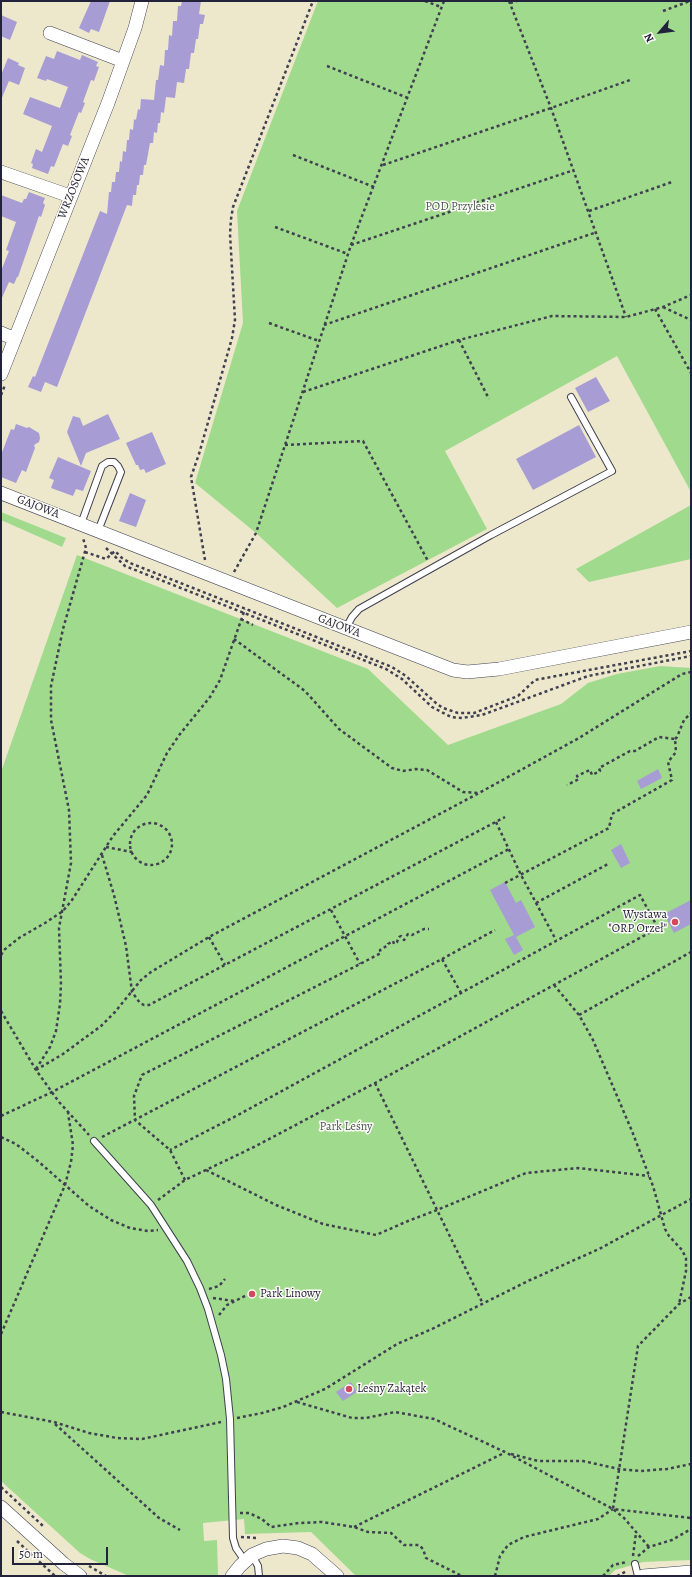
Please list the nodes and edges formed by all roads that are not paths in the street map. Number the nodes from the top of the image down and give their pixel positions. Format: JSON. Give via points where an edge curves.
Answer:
{"nodes":[{"id":1,"x":142,"y":1,"type":"edge"},
{"id":2,"x":50,"y":33,"type":"dead end"},
{"id":3,"x":123,"y":61,"type":"junction"},
{"id":4,"x":1,"y":172,"type":"edge"},
{"id":5,"x":70,"y":196,"type":"junction"},
{"id":6,"x":1,"y":334,"type":"edge"},
{"id":7,"x":15,"y":339,"type":"junction"},
{"id":8,"x":1,"y":374,"type":"edge"},
{"id":9,"x":571,"y":396,"type":"dead end"},
{"id":10,"x":1,"y":493,"type":"edge"},
{"id":11,"x":82,"y":529,"type":"junction"},
{"id":12,"x":98,"y":531,"type":"junction"},
{"id":13,"x":346,"y":629,"type":"junction"},
{"id":14,"x":691,"y":632,"type":"edge"},
{"id":15,"x":94,"y":1142,"type":"road end"},
{"id":16,"x":1,"y":1507,"type":"edge"},
{"id":17,"x":248,"y":1558,"type":"junction"},
{"id":18,"x":634,"y":1562,"type":"road end"},
{"id":19,"x":691,"y":1572,"type":"edge"},
{"id":20,"x":80,"y":1576,"type":"edge"},
{"id":21,"x":232,"y":1576,"type":"edge"},
{"id":22,"x":259,"y":1576,"type":"edge"},
{"id":23,"x":337,"y":1576,"type":"edge"},
{"id":24,"x":638,"y":1576,"type":"edge"},
{"id":25,"x":643,"y":1576,"type":"edge"}],
"edges":[{"from":1,"to":3,"type":"street","name":"WRZOSOWA"},
{"from":2,"to":3,"type":"street"},
{"from":3,"to":5,"type":"street","name":"WRZOSOWA"},
{"from":4,"to":5,"type":"street"},
{"from":5,"to":7,"type":"street","name":"WRZOSOWA"},
{"from":6,"to":7,"type":"street"},
{"from":7,"to":8,"type":"street","name":"WRZOSOWA"},
{"from":9,"to":13,"type":"lane","via":[[612,471],[359,609]]},
{"from":10,"to":11,"type":"street","name":"GAJOWA"},
{"from":11,"to":12,"type":"street","name":"GAJOWA"},
{"from":11,"to":12,"type":"lane","via":[[102,466],[114,462],[121,472]]},
{"from":12,"to":13,"type":"street","name":"GAJOWA"},
{"from":13,"to":14,"type":"street","name":"GAJOWA","via":[[434,664],[467,672],[499,669]]},
{"from":15,"to":17,"type":"lane","via":[[151,1205],[187,1261],[203,1295],[214,1326],[226,1378],[230,1419],[233,1538],[236,1548]]},
{"from":16,"to":20,"type":"street"},
{"from":17,"to":21,"type":"street"},
{"from":17,"to":22,"type":"lane","via":[[258,1566]]},
{"from":17,"to":23,"type":"street","via":[[277,1546],[298,1548],[317,1557]]},
{"from":18,"to":24,"type":"lane"},
{"from":19,"to":25,"type":"street"}]}
